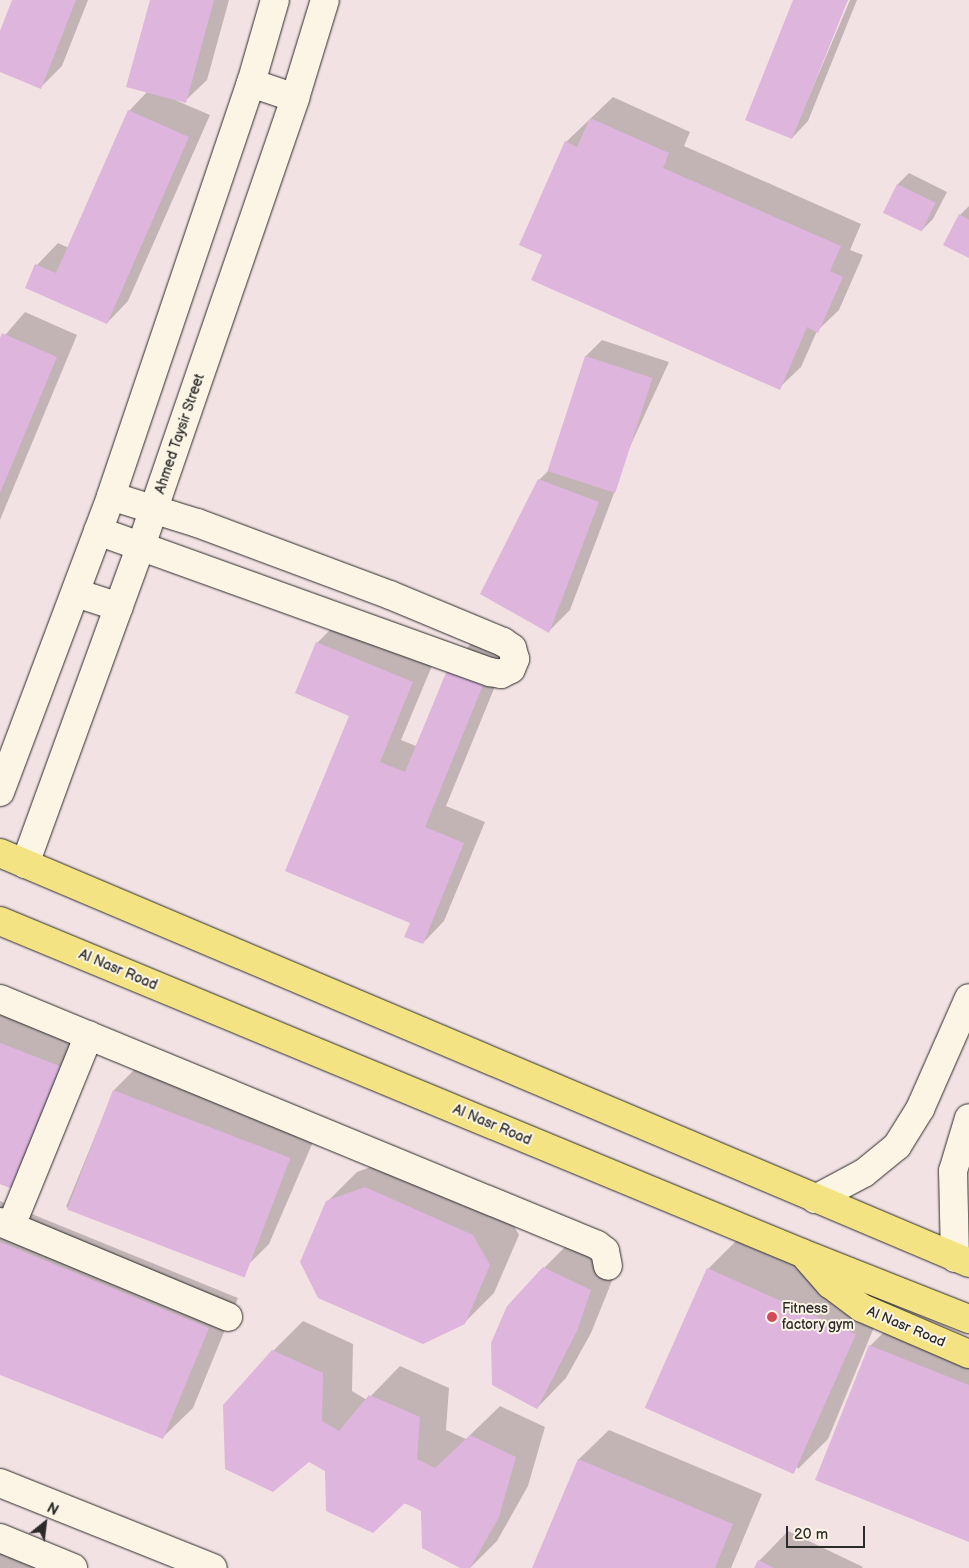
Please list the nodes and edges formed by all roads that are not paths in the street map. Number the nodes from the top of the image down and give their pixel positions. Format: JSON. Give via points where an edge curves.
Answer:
{"nodes":[{"id":1,"x":275,"y":0,"type":"edge"},
{"id":2,"x":325,"y":0,"type":"edge"},
{"id":3,"x":251,"y":83,"type":"junction"},
{"id":4,"x":296,"y":98,"type":"junction"},
{"id":5,"x":110,"y":496,"type":"junction"},
{"id":6,"x":154,"y":510,"type":"junction"},
{"id":7,"x":98,"y":531,"type":"junction"},
{"id":8,"x":141,"y":546,"type":"junction"},
{"id":9,"x":318,"y":567,"type":"junction"},
{"id":10,"x":76,"y":593,"type":"junction"},
{"id":11,"x":390,"y":595,"type":"junction"},
{"id":12,"x":304,"y":602,"type":"junction"},
{"id":13,"x":119,"y":608,"type":"junction"},
{"id":14,"x":376,"y":630,"type":"junction"},
{"id":15,"x":0,"y":792,"type":"edge"},
{"id":16,"x":0,"y":853,"type":"edge"},
{"id":17,"x":25,"y":864,"type":"junction"},
{"id":18,"x":0,"y":921,"type":"edge"},
{"id":19,"x":969,"y":998,"type":"edge"},
{"id":20,"x":0,"y":999,"type":"edge"},
{"id":21,"x":89,"y":1035,"type":"junction"},
{"id":22,"x":969,"y":1118,"type":"edge"},
{"id":23,"x":815,"y":1199,"type":"junction"},
{"id":24,"x":5,"y":1224,"type":"edge"},
{"id":25,"x":802,"y":1254,"type":"junction"},
{"id":26,"x":964,"y":1259,"type":"edge"},
{"id":27,"x":608,"y":1266,"type":"dead end"},
{"id":28,"x":228,"y":1317,"type":"dead end"},
{"id":29,"x":969,"y":1319,"type":"edge"},
{"id":30,"x":969,"y":1354,"type":"edge"},
{"id":31,"x":0,"y":1483,"type":"edge"},
{"id":32,"x":0,"y":1538,"type":"edge"},
{"id":33,"x":73,"y":1568,"type":"edge"},
{"id":34,"x":213,"y":1568,"type":"edge"}],
"edges":[{"from":1,"to":3,"type":"street"},
{"from":2,"to":4,"type":"street","name":"Ahmed Taysir Street"},
{"from":3,"to":4,"type":"street"},
{"from":3,"to":5,"type":"street"},
{"from":4,"to":6,"type":"street","name":"Ahmed Taysir Street"},
{"from":5,"to":6,"type":"street"},
{"from":5,"to":7,"type":"street"},
{"from":6,"to":8,"type":"street","name":"Ahmed Taysir Street"},
{"from":6,"to":9,"type":"street"},
{"from":7,"to":8,"type":"street"},
{"from":7,"to":10,"type":"street"},
{"from":8,"to":12,"type":"street"},
{"from":8,"to":13,"type":"street","name":"Ahmed Taysir Street"},
{"from":9,"to":11,"type":"street"},
{"from":9,"to":12,"type":"street"},
{"from":10,"to":13,"type":"street"},
{"from":10,"to":15,"type":"street"},
{"from":11,"to":14,"type":"street"},
{"from":11,"to":14,"type":"street","via":[[512,648],[515,659],[511,669],[501,674]]},
{"from":12,"to":14,"type":"street"},
{"from":13,"to":17,"type":"street","name":"Ahmed Taysir Street"},
{"from":16,"to":17,"type":"highway"},
{"from":17,"to":23,"type":"highway"},
{"from":18,"to":25,"type":"highway","name":"Al Nasr Road"},
{"from":19,"to":23,"type":"street","via":[[920,1109],[897,1146],[864,1173]]},
{"from":20,"to":21,"type":"street"},
{"from":21,"to":24,"type":"street"},
{"from":21,"to":27,"type":"street","via":[[597,1245],[605,1252]]},
{"from":22,"to":26,"type":"street","via":[[953,1171]]},
{"from":23,"to":26,"type":"highway"},
{"from":24,"to":28,"type":"street"},
{"from":25,"to":29,"type":"highway"},
{"from":25,"to":30,"type":"highway","name":"Al Nasr Road","via":[[830,1284],[862,1308]]},
{"from":31,"to":34,"type":"street"},
{"from":32,"to":33,"type":"street"}]}
